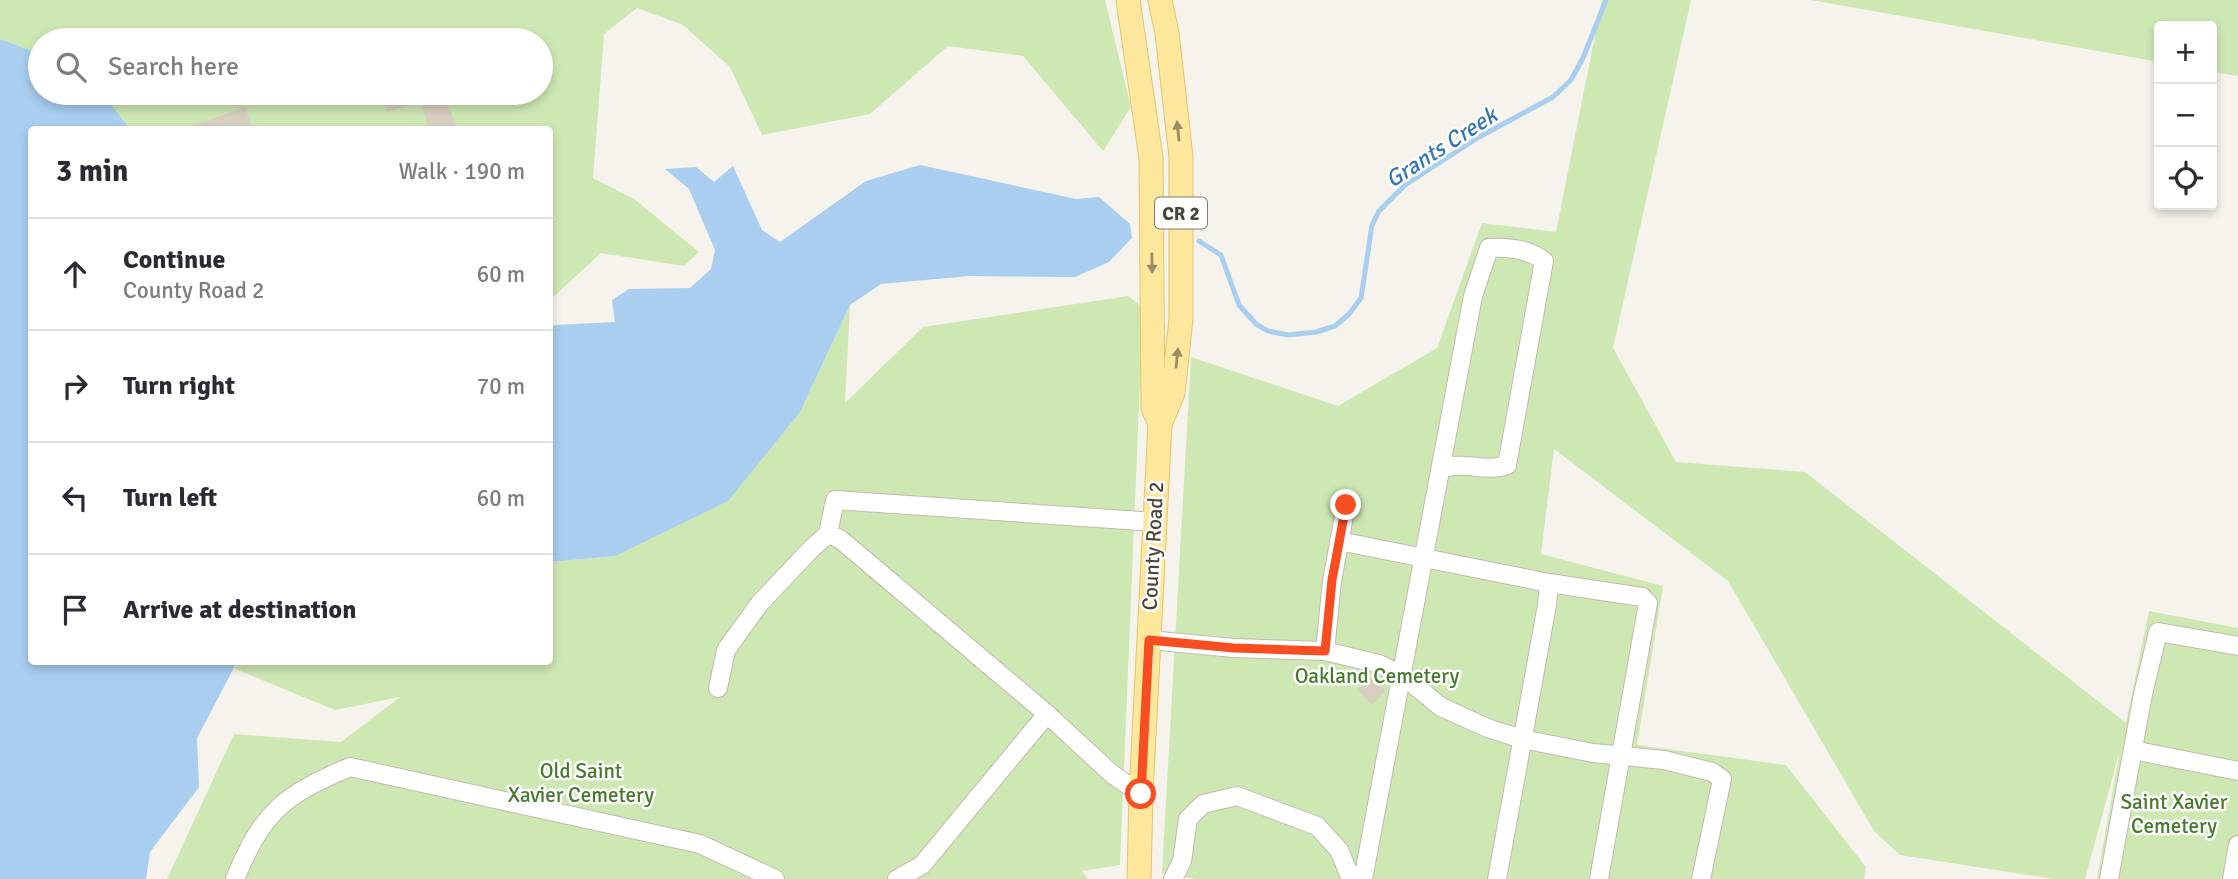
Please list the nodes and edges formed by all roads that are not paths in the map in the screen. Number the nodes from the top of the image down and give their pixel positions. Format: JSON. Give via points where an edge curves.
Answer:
{"nodes":[{"id":1,"x":1128,"y":0,"type":"edge"},
{"id":2,"x":1160,"y":0,"type":"edge"},
{"id":3,"x":1160,"y":424,"type":"junction"},
{"id":4,"x":1441,"y":469,"type":"junction"},
{"id":5,"x":1346,"y":505,"type":"dead end"},
{"id":6,"x":1155,"y":522,"type":"junction"},
{"id":7,"x":828,"y":534,"type":"junction"},
{"id":8,"x":1339,"y":541,"type":"junction"},
{"id":9,"x":1425,"y":558,"type":"junction"},
{"id":10,"x":1549,"y":583,"type":"junction"},
{"id":11,"x":1149,"y":640,"type":"junction"},
{"id":12,"x":2238,"y":646,"type":"edge"},
{"id":13,"x":1325,"y":651,"type":"junction"},
{"id":14,"x":1403,"y":676,"type":"junction"},
{"id":15,"x":718,"y":688,"type":"dead end"},
{"id":16,"x":1047,"y":714,"type":"junction"},
{"id":17,"x":1522,"y":739,"type":"junction"},
{"id":18,"x":2133,"y":750,"type":"junction"},
{"id":19,"x":1622,"y":756,"type":"junction"},
{"id":20,"x":2238,"y":771,"type":"edge"},
{"id":21,"x":1141,"y":794,"type":"junction"},
{"id":22,"x":2238,"y":845,"type":"edge"},
{"id":23,"x":235,"y":879,"type":"edge"},
{"id":24,"x":775,"y":879,"type":"edge"},
{"id":25,"x":897,"y":879,"type":"edge"},
{"id":26,"x":1139,"y":879,"type":"edge"},
{"id":27,"x":1173,"y":879,"type":"edge"},
{"id":28,"x":1351,"y":879,"type":"edge"},
{"id":29,"x":1363,"y":879,"type":"edge"},
{"id":30,"x":1497,"y":879,"type":"edge"},
{"id":31,"x":1599,"y":879,"type":"edge"},
{"id":32,"x":1701,"y":879,"type":"edge"},
{"id":33,"x":2109,"y":879,"type":"edge"},
{"id":34,"x":2232,"y":879,"type":"edge"}],
"edges":[{"from":1,"to":3,"type":"main road","name":"County Road 2","number":"CR 2","one_way":true,"via":[[1151,158],[1153,408]]},
{"from":3,"to":2,"type":"main road","name":"County Road 2","number":"CR 2","one_way":true,"via":[[1173,393],[1181,319],[1181,157]]},
{"from":3,"to":6,"type":"main road","name":"County Road 2","number":"CR 2"},
{"from":4,"to":4,"type":"lane","via":[[1473,296],[1489,248],[1534,253],[1544,261],[1507,465],[1494,470],[1452,464]]},
{"from":4,"to":9,"type":"lane"},
{"from":5,"to":8,"type":"lane"},
{"from":6,"to":7,"type":"lane","via":[[835,500]]},
{"from":6,"to":11,"type":"main road","name":"County Road 2","number":"CR 2"},
{"from":7,"to":15,"type":"lane","via":[[760,603],[726,649]]},
{"from":7,"to":16,"type":"lane"},
{"from":8,"to":9,"type":"lane"},
{"from":8,"to":13,"type":"lane"},
{"from":9,"to":10,"type":"lane"},
{"from":9,"to":14,"type":"lane"},
{"from":10,"to":17,"type":"lane"},
{"from":10,"to":19,"type":"lane","via":[[1642,597],[1648,603]]},
{"from":11,"to":13,"type":"lane"},
{"from":11,"to":21,"type":"main road","name":"County Road 2","number":"CR 2"},
{"from":12,"to":18,"type":"lane","via":[[2158,632]]},
{"from":13,"to":14,"type":"lane","via":[[1379,664]]},
{"from":14,"to":17,"type":"lane","via":[[1441,707]]},
{"from":14,"to":29,"type":"lane"},
{"from":16,"to":21,"type":"lane","via":[[1112,774]]},
{"from":16,"to":25,"type":"lane","via":[[922,865]]},
{"from":17,"to":19,"type":"lane"},
{"from":17,"to":30,"type":"lane"},
{"from":18,"to":20,"type":"lane"},
{"from":18,"to":33,"type":"lane"},
{"from":19,"to":31,"type":"lane"},
{"from":19,"to":32,"type":"lane","via":[[1664,760],[1712,772],[1722,779]]},
{"from":21,"to":26,"type":"main road","name":"County Road 2","number":"CR 2"},
{"from":22,"to":34,"type":"lane"},
{"from":23,"to":24,"type":"lane","via":[[252,841],[274,809],[307,785],[350,767],[700,844]]},
{"from":27,"to":28,"type":"lane","via":[[1182,861],[1188,819],[1203,804],[1237,796],[1317,826],[1339,850]]}]}
